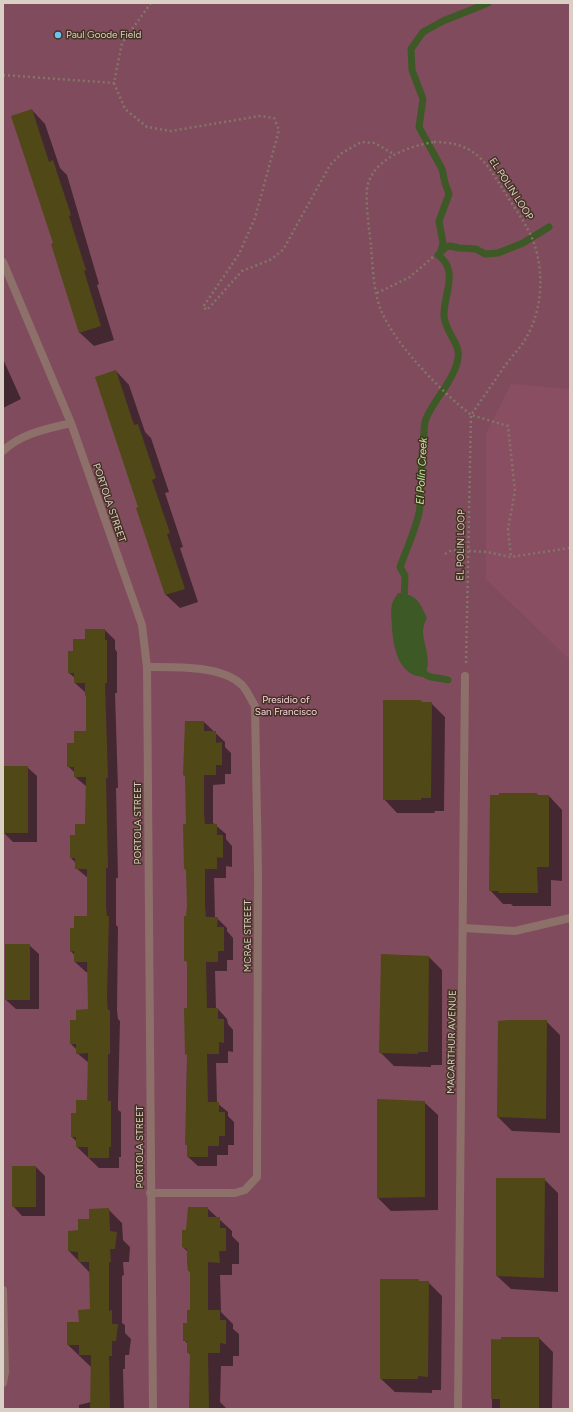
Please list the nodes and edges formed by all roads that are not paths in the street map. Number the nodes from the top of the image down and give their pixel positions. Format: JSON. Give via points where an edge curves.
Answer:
{"nodes":[{"id":1,"x":3,"y":262,"type":"edge"},
{"id":2,"x":71,"y":423,"type":"junction"},
{"id":3,"x":3,"y":450,"type":"edge"},
{"id":4,"x":147,"y":667,"type":"junction"},
{"id":5,"x":466,"y":676,"type":"road end"},
{"id":6,"x":570,"y":918,"type":"edge"},
{"id":7,"x":464,"y":928,"type":"junction"},
{"id":8,"x":150,"y":1192,"type":"junction"},
{"id":9,"x":3,"y":1290,"type":"edge"},
{"id":10,"x":3,"y":1382,"type":"edge"},
{"id":11,"x":153,"y":1409,"type":"edge"},
{"id":12,"x":458,"y":1409,"type":"edge"}],
"edges":[{"from":1,"to":2,"type":"street","name":"PORTOLA STREET"},
{"from":2,"to":3,"type":"street","via":[[35,432],[16,440]]},
{"from":2,"to":4,"type":"street","name":"PORTOLA STREET","via":[[142,625]]},
{"from":4,"to":8,"type":"street","name":"PORTOLA STREET"},
{"from":4,"to":8,"type":"street","name":"MCRAE STREET","via":[[183,666],[220,672],[242,685],[254,706],[258,888],[257,1177],[245,1190],[235,1193]]},
{"from":5,"to":7,"type":"street","name":"MACARTHUR AVENUE"},
{"from":6,"to":7,"type":"street","via":[[515,931]]},
{"from":7,"to":12,"type":"street","name":"MACARTHUR AVENUE"},
{"from":8,"to":11,"type":"street","name":"PORTOLA STREET"},
{"from":9,"to":10,"type":"street"}]}
